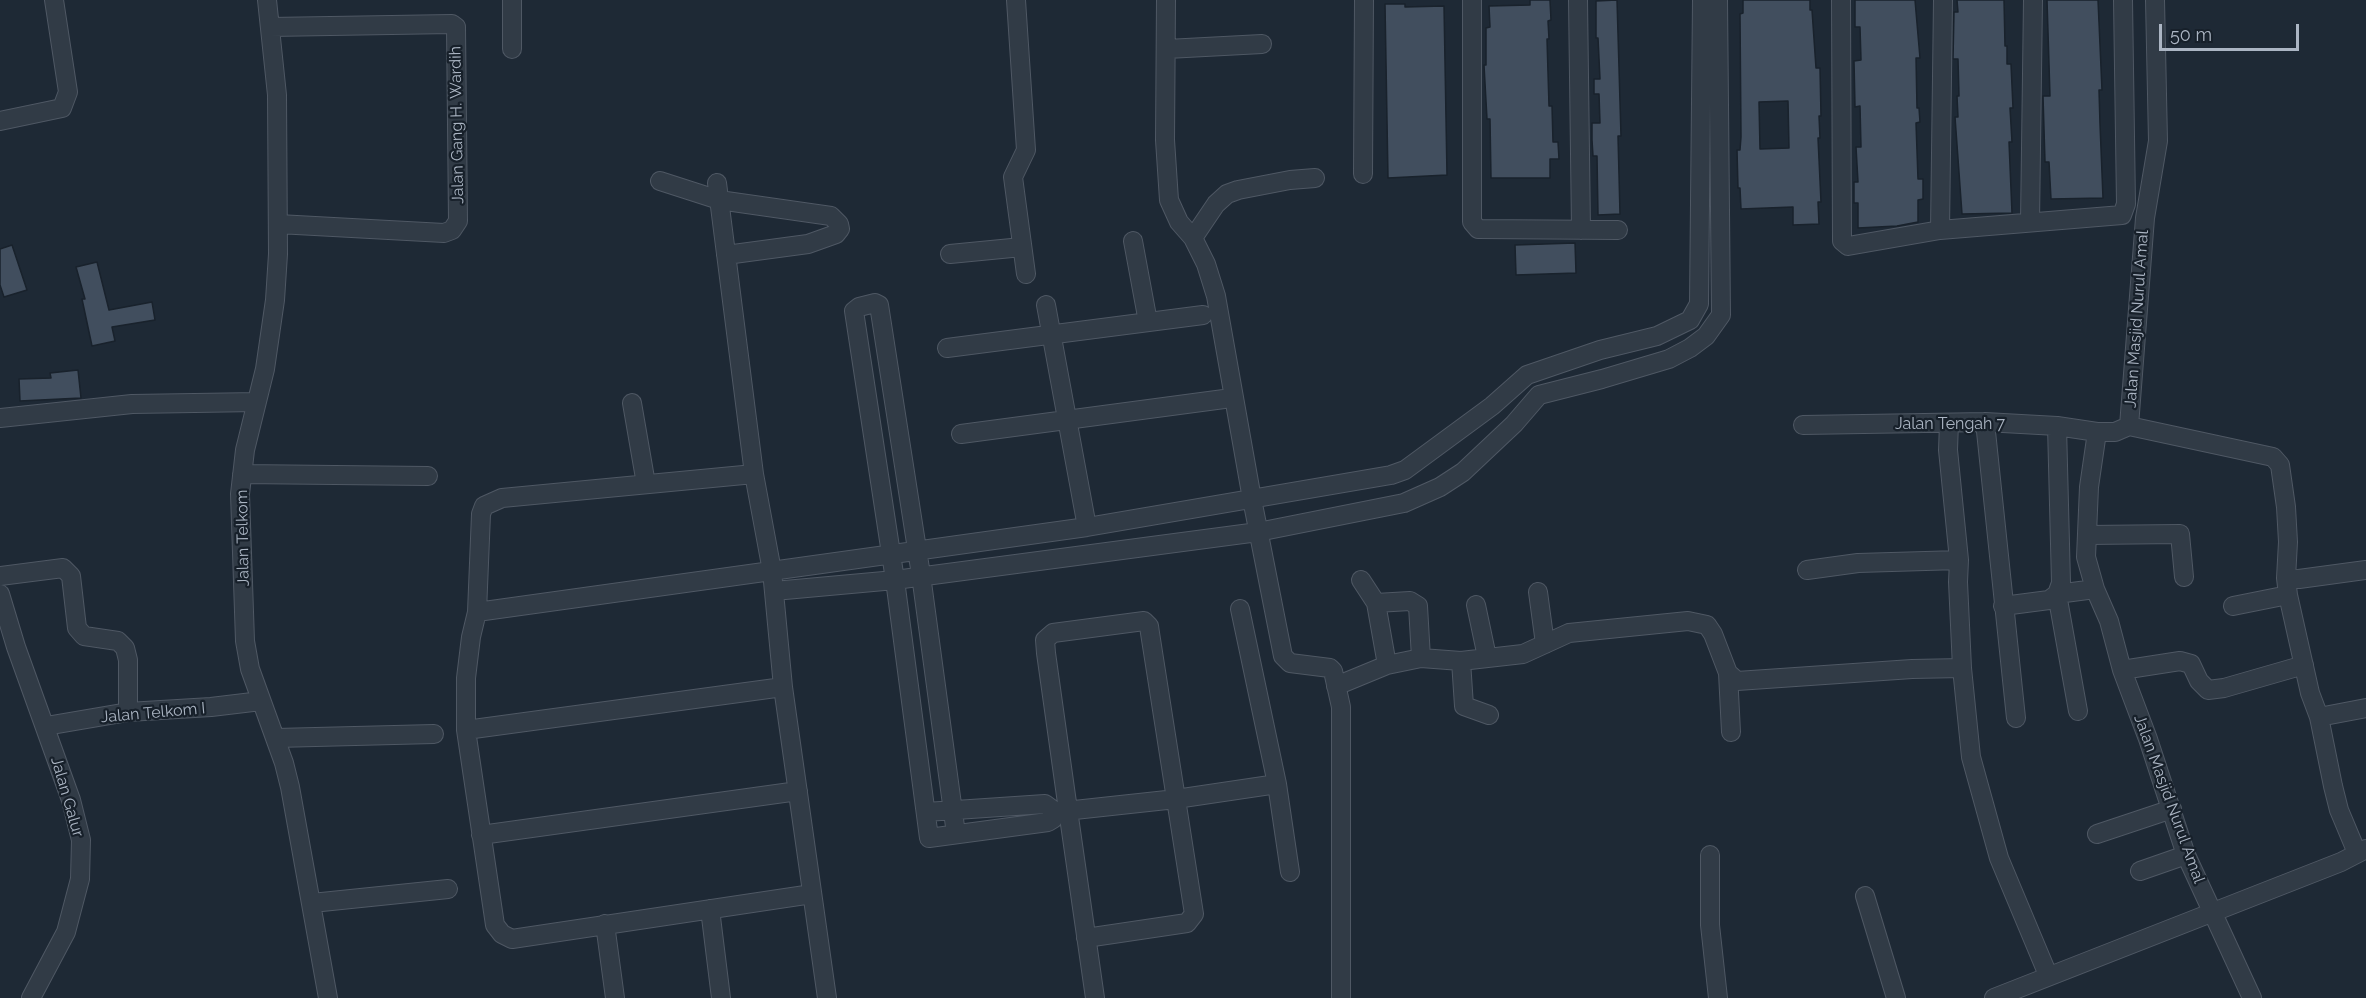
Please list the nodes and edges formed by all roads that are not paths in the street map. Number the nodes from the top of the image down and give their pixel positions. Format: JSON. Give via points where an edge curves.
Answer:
{"nodes":[{"id":1,"x":54,"y":0,"type":"edge"},
{"id":2,"x":267,"y":0,"type":"edge"},
{"id":3,"x":512,"y":0,"type":"edge"},
{"id":4,"x":1016,"y":0,"type":"edge"},
{"id":5,"x":1166,"y":0,"type":"edge"},
{"id":6,"x":1364,"y":0,"type":"edge"},
{"id":7,"x":1472,"y":0,"type":"edge"},
{"id":8,"x":1578,"y":0,"type":"edge"},
{"id":9,"x":1702,"y":0,"type":"edge"},
{"id":10,"x":1718,"y":0,"type":"edge"},
{"id":11,"x":1841,"y":0,"type":"edge"},
{"id":12,"x":1943,"y":0,"type":"edge"},
{"id":13,"x":2033,"y":0,"type":"edge"},
{"id":14,"x":2123,"y":0,"type":"edge"},
{"id":15,"x":2155,"y":0,"type":"edge"},
{"id":16,"x":270,"y":27,"type":"junction"},
{"id":17,"x":1262,"y":44,"type":"dead end"},
{"id":18,"x":512,"y":49,"type":"dead end"},
{"id":19,"x":1167,"y":49,"type":"junction"},
{"id":20,"x":0,"y":121,"type":"edge"},
{"id":21,"x":1363,"y":174,"type":"dead end"},
{"id":22,"x":1315,"y":178,"type":"dead end"},
{"id":23,"x":660,"y":182,"type":"dead end"},
{"id":24,"x":718,"y":192,"type":"junction"},
{"id":25,"x":2030,"y":222,"type":"junction"},
{"id":26,"x":278,"y":224,"type":"junction"},
{"id":27,"x":1581,"y":230,"type":"junction"},
{"id":28,"x":1618,"y":230,"type":"dead end"},
{"id":29,"x":1940,"y":230,"type":"junction"},
{"id":30,"x":1193,"y":238,"type":"junction"},
{"id":31,"x":1133,"y":242,"type":"dead end"},
{"id":32,"x":1022,"y":247,"type":"junction"},
{"id":33,"x":950,"y":254,"type":"dead end"},
{"id":34,"x":726,"y":255,"type":"junction"},
{"id":35,"x":1026,"y":274,"type":"dead end"},
{"id":36,"x":1046,"y":305,"type":"dead end"},
{"id":37,"x":1203,"y":315,"type":"dead end"},
{"id":38,"x":1148,"y":322,"type":"junction"},
{"id":39,"x":1052,"y":335,"type":"junction"},
{"id":40,"x":947,"y":348,"type":"dead end"},
{"id":41,"x":1527,"y":375,"type":"junction"},
{"id":42,"x":1539,"y":395,"type":"junction"},
{"id":43,"x":1224,"y":399,"type":"dead end"},
{"id":44,"x":257,"y":402,"type":"junction"},
{"id":45,"x":632,"y":403,"type":"dead end"},
{"id":46,"x":0,"y":418,"type":"edge"},
{"id":47,"x":1067,"y":420,"type":"junction"},
{"id":48,"x":1985,"y":422,"type":"junction"},
{"id":49,"x":1949,"y":423,"type":"junction"},
{"id":50,"x":1803,"y":425,"type":"dead end"},
{"id":51,"x":2057,"y":426,"type":"junction"},
{"id":52,"x":2129,"y":426,"type":"junction"},
{"id":53,"x":2097,"y":432,"type":"junction"},
{"id":54,"x":961,"y":434,"type":"dead end"},
{"id":55,"x":242,"y":474,"type":"junction"},
{"id":56,"x":754,"y":474,"type":"junction"},
{"id":57,"x":428,"y":476,"type":"dead end"},
{"id":58,"x":646,"y":484,"type":"junction"},
{"id":59,"x":1252,"y":499,"type":"junction"},
{"id":60,"x":1087,"y":526,"type":"junction"},
{"id":61,"x":1258,"y":532,"type":"junction"},
{"id":62,"x":2088,"y":535,"type":"junction"},
{"id":63,"x":916,"y":551,"type":"junction"},
{"id":64,"x":890,"y":553,"type":"junction"},
{"id":65,"x":1959,"y":560,"type":"junction"},
{"id":66,"x":1807,"y":570,"type":"dead end"},
{"id":67,"x":2366,"y":570,"type":"edge"},
{"id":68,"x":772,"y":571,"type":"junction"},
{"id":69,"x":921,"y":575,"type":"junction"},
{"id":70,"x":0,"y":576,"type":"edge"},
{"id":71,"x":2184,"y":577,"type":"dead end"},
{"id":72,"x":895,"y":580,"type":"junction"},
{"id":73,"x":1361,"y":580,"type":"dead end"},
{"id":74,"x":2287,"y":586,"type":"junction"},
{"id":75,"x":2095,"y":589,"type":"junction"},
{"id":76,"x":774,"y":591,"type":"junction"},
{"id":77,"x":1538,"y":592,"type":"dead end"},
{"id":78,"x":0,"y":594,"type":"edge"},
{"id":79,"x":2057,"y":594,"type":"junction"},
{"id":80,"x":1376,"y":603,"type":"junction"},
{"id":81,"x":1476,"y":605,"type":"dead end"},
{"id":82,"x":2003,"y":606,"type":"junction"},
{"id":83,"x":2233,"y":606,"type":"dead end"},
{"id":84,"x":1240,"y":609,"type":"dead end"},
{"id":85,"x":477,"y":612,"type":"junction"},
{"id":86,"x":1545,"y":644,"type":"junction"},
{"id":87,"x":1487,"y":657,"type":"junction"},
{"id":88,"x":1421,"y":658,"type":"junction"},
{"id":89,"x":1461,"y":661,"type":"junction"},
{"id":90,"x":1386,"y":665,"type":"junction"},
{"id":91,"x":2304,"y":665,"type":"junction"},
{"id":92,"x":1962,"y":668,"type":"junction"},
{"id":93,"x":2122,"y":670,"type":"junction"},
{"id":94,"x":1728,"y":673,"type":"junction"},
{"id":95,"x":1336,"y":686,"type":"junction"},
{"id":96,"x":783,"y":687,"type":"junction"},
{"id":97,"x":261,"y":702,"type":"junction"},
{"id":98,"x":2366,"y":708,"type":"edge"},
{"id":99,"x":2078,"y":711,"type":"dead end"},
{"id":100,"x":128,"y":712,"type":"junction"},
{"id":101,"x":1489,"y":715,"type":"dead end"},
{"id":102,"x":2319,"y":717,"type":"junction"},
{"id":103,"x":2016,"y":718,"type":"dead end"},
{"id":104,"x":46,"y":726,"type":"junction"},
{"id":105,"x":466,"y":730,"type":"junction"},
{"id":106,"x":1731,"y":732,"type":"dead end"},
{"id":107,"x":434,"y":734,"type":"dead end"},
{"id":108,"x":276,"y":738,"type":"junction"},
{"id":109,"x":1277,"y":784,"type":"junction"},
{"id":110,"x":798,"y":791,"type":"junction"},
{"id":111,"x":1176,"y":799,"type":"junction"},
{"id":112,"x":976,"y":808,"type":"junction"},
{"id":113,"x":2172,"y":809,"type":"junction"},
{"id":114,"x":952,"y":810,"type":"junction"},
{"id":115,"x":1062,"y":811,"type":"junction"},
{"id":116,"x":926,"y":812,"type":"junction"},
{"id":117,"x":978,"y":831,"type":"junction"},
{"id":118,"x":956,"y":834,"type":"junction"},
{"id":119,"x":2097,"y":834,"type":"dead end"},
{"id":120,"x":481,"y":835,"type":"junction"},
{"id":121,"x":2361,"y":851,"type":"edge"},
{"id":122,"x":1710,"y":855,"type":"dead end"},
{"id":123,"x":2186,"y":855,"type":"junction"},
{"id":124,"x":2139,"y":871,"type":"dead end"},
{"id":125,"x":1290,"y":872,"type":"dead end"},
{"id":126,"x":448,"y":889,"type":"dead end"},
{"id":127,"x":812,"y":894,"type":"junction"},
{"id":128,"x":1865,"y":896,"type":"dead end"},
{"id":129,"x":312,"y":903,"type":"junction"},
{"id":130,"x":710,"y":909,"type":"junction"},
{"id":131,"x":2214,"y":912,"type":"junction"},
{"id":132,"x":605,"y":924,"type":"junction"},
{"id":133,"x":1086,"y":938,"type":"junction"},
{"id":134,"x":2048,"y":975,"type":"junction"},
{"id":135,"x":323,"y":997,"type":"edge"},
{"id":136,"x":31,"y":998,"type":"edge"},
{"id":137,"x":615,"y":998,"type":"edge"},
{"id":138,"x":721,"y":998,"type":"edge"},
{"id":139,"x":827,"y":998,"type":"edge"},
{"id":140,"x":1095,"y":998,"type":"edge"},
{"id":141,"x":1341,"y":998,"type":"edge"},
{"id":142,"x":1718,"y":998,"type":"edge"},
{"id":143,"x":1896,"y":998,"type":"edge"},
{"id":144,"x":1994,"y":998,"type":"edge"},
{"id":145,"x":2252,"y":998,"type":"edge"}],
"edges":[{"from":1,"to":20,"type":"street","via":[[68,92],[62,108]]},
{"from":2,"to":16,"type":"street","name":"Jalan Telkom"},
{"from":3,"to":18,"type":"street"},
{"from":4,"to":32,"type":"street","via":[[1026,150],[1013,177]]},
{"from":5,"to":19,"type":"street"},
{"from":6,"to":21,"type":"street"},
{"from":7,"to":27,"type":"street","via":[[1472,222],[1478,229]]},
{"from":8,"to":27,"type":"street"},
{"from":9,"to":41,"type":"street","via":[[1699,304],[1690,320],[1658,336],[1600,350]]},
{"from":10,"to":42,"type":"street","via":[[1721,315],[1706,336],[1669,359]]},
{"from":11,"to":29,"type":"street","via":[[1842,241],[1848,246]]},
{"from":12,"to":29,"type":"street"},
{"from":13,"to":25,"type":"street"},
{"from":14,"to":25,"type":"street","via":[[2125,213],[2119,217]]},
{"from":15,"to":52,"type":"street","name":"Jalan Masjid Nurul Amal","via":[[2158,141],[2145,218]]},
{"from":16,"to":26,"type":"street","name":"Jalan Telkom","via":[[277,95]]},
{"from":16,"to":26,"type":"street","name":"Jalan Gang H. Wardih","via":[[455,25],[458,220],[452,230]]},
{"from":17,"to":19,"type":"street"},
{"from":19,"to":30,"type":"street","via":[[1165,140],[1169,200],[1179,222]]},
{"from":22,"to":30,"type":"street","via":[[1227,194]]},
{"from":23,"to":24,"type":"street"},
{"from":24,"to":34,"type":"street"},
{"from":24,"to":34,"type":"street","via":[[831,216],[840,229],[808,244]]},
{"from":25,"to":29,"type":"street"},
{"from":26,"to":44,"type":"street","name":"Jalan Telkom","via":[[275,300]]},
{"from":27,"to":28,"type":"street"},
{"from":30,"to":59,"type":"street","via":[[1216,296]]},
{"from":31,"to":38,"type":"street"},
{"from":32,"to":33,"type":"street"},
{"from":32,"to":35,"type":"street"},
{"from":34,"to":56,"type":"street"},
{"from":36,"to":39,"type":"street"},
{"from":37,"to":38,"type":"street"},
{"from":38,"to":39,"type":"street"},
{"from":39,"to":40,"type":"street"},
{"from":39,"to":47,"type":"street"},
{"from":41,"to":42,"type":"street"},
{"from":41,"to":59,"type":"street","via":[[1405,470],[1391,476]]},
{"from":42,"to":61,"type":"street","via":[[1463,472],[1421,497]]},
{"from":43,"to":47,"type":"street"},
{"from":44,"to":46,"type":"street","via":[[132,404]]},
{"from":44,"to":55,"type":"street","name":"Jalan Telkom"},
{"from":45,"to":58,"type":"street"},
{"from":47,"to":54,"type":"street"},
{"from":47,"to":60,"type":"street"},
{"from":48,"to":49,"type":"street","name":"Jalan Tengah 7"},
{"from":48,"to":51,"type":"street","name":"Jalan Tengah 7"},
{"from":48,"to":82,"type":"street"},
{"from":49,"to":50,"type":"street","name":"Jalan Tengah 7"},
{"from":49,"to":65,"type":"street"},
{"from":51,"to":53,"type":"street","name":"Jalan Tengah 7"},
{"from":51,"to":79,"type":"street","via":[[2061,583]]},
{"from":52,"to":53,"type":"street","name":"Jalan Masjid Nurul Amal","via":[[2115,432]]},
{"from":52,"to":74,"type":"street","via":[[2277,460],[2282,470],[2286,507]]},
{"from":53,"to":62,"type":"street","name":"Jalan Masjid Nurul Amal","via":[[2089,487]]},
{"from":55,"to":57,"type":"street"},
{"from":55,"to":97,"type":"street","name":"Jalan Telkom","via":[[245,641]]},
{"from":56,"to":58,"type":"street"},
{"from":56,"to":68,"type":"street"},
{"from":58,"to":85,"type":"street","via":[[502,498],[484,506]]},
{"from":59,"to":60,"type":"street"},
{"from":59,"to":61,"type":"street"},
{"from":60,"to":63,"type":"street"},
{"from":61,"to":69,"type":"street"},
{"from":61,"to":95,"type":"street","via":[[1283,656],[1290,663],[1330,668]]},
{"from":62,"to":71,"type":"street","via":[[2180,534]]},
{"from":62,"to":75,"type":"street","name":"Jalan Masjid Nurul Amal","via":[[2086,557]]},
{"from":63,"to":64,"type":"street"},
{"from":63,"to":64,"type":"street","via":[[879,305],[875,303],[855,310]]},
{"from":63,"to":69,"type":"street"},
{"from":64,"to":68,"type":"street"},
{"from":64,"to":72,"type":"street"},
{"from":65,"to":66,"type":"street","via":[[1858,563]]},
{"from":65,"to":92,"type":"street"},
{"from":67,"to":74,"type":"street","via":[[2299,579]]},
{"from":68,"to":76,"type":"street"},
{"from":68,"to":85,"type":"street"},
{"from":69,"to":72,"type":"street"},
{"from":69,"to":114,"type":"street"},
{"from":70,"to":100,"type":"street","via":[[63,568],[71,576],[77,628],[84,636],[118,641],[125,648]]},
{"from":72,"to":76,"type":"street"},
{"from":72,"to":116,"type":"street"},
{"from":73,"to":80,"type":"street"},
{"from":74,"to":83,"type":"street"},
{"from":74,"to":91,"type":"street"},
{"from":75,"to":79,"type":"street"},
{"from":75,"to":93,"type":"street","name":"Jalan Masjid Nurul Amal","via":[[2109,621]]},
{"from":76,"to":96,"type":"street"},
{"from":77,"to":86,"type":"street"},
{"from":78,"to":104,"type":"street","name":"Jalan Galur"},
{"from":79,"to":82,"type":"street","via":[[2049,600]]},
{"from":79,"to":99,"type":"street"},
{"from":80,"to":88,"type":"street","via":[[1410,601],[1418,606]]},
{"from":80,"to":90,"type":"street"},
{"from":81,"to":87,"type":"street"},
{"from":82,"to":103,"type":"street"},
{"from":84,"to":109,"type":"street"},
{"from":85,"to":105,"type":"street","via":[[466,678]]},
{"from":86,"to":87,"type":"street","via":[[1523,654]]},
{"from":86,"to":94,"type":"street","via":[[1569,633],[1688,621],[1707,625]]},
{"from":87,"to":89,"type":"street"},
{"from":88,"to":89,"type":"street"},
{"from":88,"to":90,"type":"street"},
{"from":89,"to":101,"type":"street","via":[[1464,706]]},
{"from":90,"to":95,"type":"street"},
{"from":91,"to":93,"type":"street","via":[[2208,690],[2191,664],[2180,661]]},
{"from":91,"to":102,"type":"street"},
{"from":92,"to":94,"type":"street","via":[[1737,681]]},
{"from":92,"to":134,"type":"street","via":[[1971,757],[1998,858]]},
{"from":93,"to":113,"type":"street","name":"Jalan Masjid Nurul Amal"},
{"from":94,"to":106,"type":"street"},
{"from":95,"to":141,"type":"street","via":[[1341,707]]},
{"from":96,"to":105,"type":"street"},
{"from":96,"to":110,"type":"street"},
{"from":97,"to":100,"type":"street","name":"Jalan Telkom I"},
{"from":97,"to":108,"type":"street","name":"Jalan Telkom"},
{"from":98,"to":102,"type":"street"},
{"from":100,"to":104,"type":"street","name":"Jalan Telkom I"},
{"from":102,"to":121,"type":"street","via":[[2337,802]]},
{"from":104,"to":136,"type":"street","name":"Jalan Galur","via":[[81,840],[80,879],[66,932]]},
{"from":105,"to":120,"type":"street"},
{"from":107,"to":108,"type":"street"},
{"from":108,"to":129,"type":"street","name":"Jalan Telkom","via":[[290,787]]},
{"from":109,"to":111,"type":"street"},
{"from":109,"to":125,"type":"street"},
{"from":110,"to":120,"type":"street"},
{"from":110,"to":127,"type":"street"},
{"from":111,"to":115,"type":"street"},
{"from":111,"to":115,"type":"street","via":[[1149,626],[1144,621],[1053,633],[1045,640]]},
{"from":111,"to":133,"type":"street","via":[[1194,917],[1187,923]]},
{"from":112,"to":114,"type":"street"},
{"from":112,"to":115,"type":"street","via":[[1045,804]]},
{"from":112,"to":117,"type":"street"},
{"from":113,"to":119,"type":"street"},
{"from":113,"to":123,"type":"street","name":"Jalan Masjid Nurul Amal"},
{"from":114,"to":116,"type":"street"},
{"from":114,"to":118,"type":"street"},
{"from":115,"to":117,"type":"street","via":[[1048,822]]},
{"from":115,"to":133,"type":"street"},
{"from":116,"to":118,"type":"street","via":[[928,838]]},
{"from":117,"to":118,"type":"street"},
{"from":120,"to":132,"type":"street","via":[[495,925],[502,934],[512,939]]},
{"from":121,"to":131,"type":"street"},
{"from":122,"to":142,"type":"street","via":[[1709,911]]},
{"from":123,"to":124,"type":"street"},
{"from":123,"to":131,"type":"street","name":"Jalan Masjid Nurul Amal"},
{"from":126,"to":129,"type":"street"},
{"from":127,"to":130,"type":"street"},
{"from":127,"to":139,"type":"street"},
{"from":128,"to":143,"type":"street"},
{"from":129,"to":135,"type":"street","name":"Jalan Telkom"},
{"from":130,"to":132,"type":"street"},
{"from":130,"to":138,"type":"street"},
{"from":131,"to":134,"type":"street"},
{"from":131,"to":145,"type":"street","name":"Jalan Masjid Nurul Amal"},
{"from":132,"to":137,"type":"street"},
{"from":133,"to":140,"type":"street"},
{"from":134,"to":144,"type":"street"}]}
